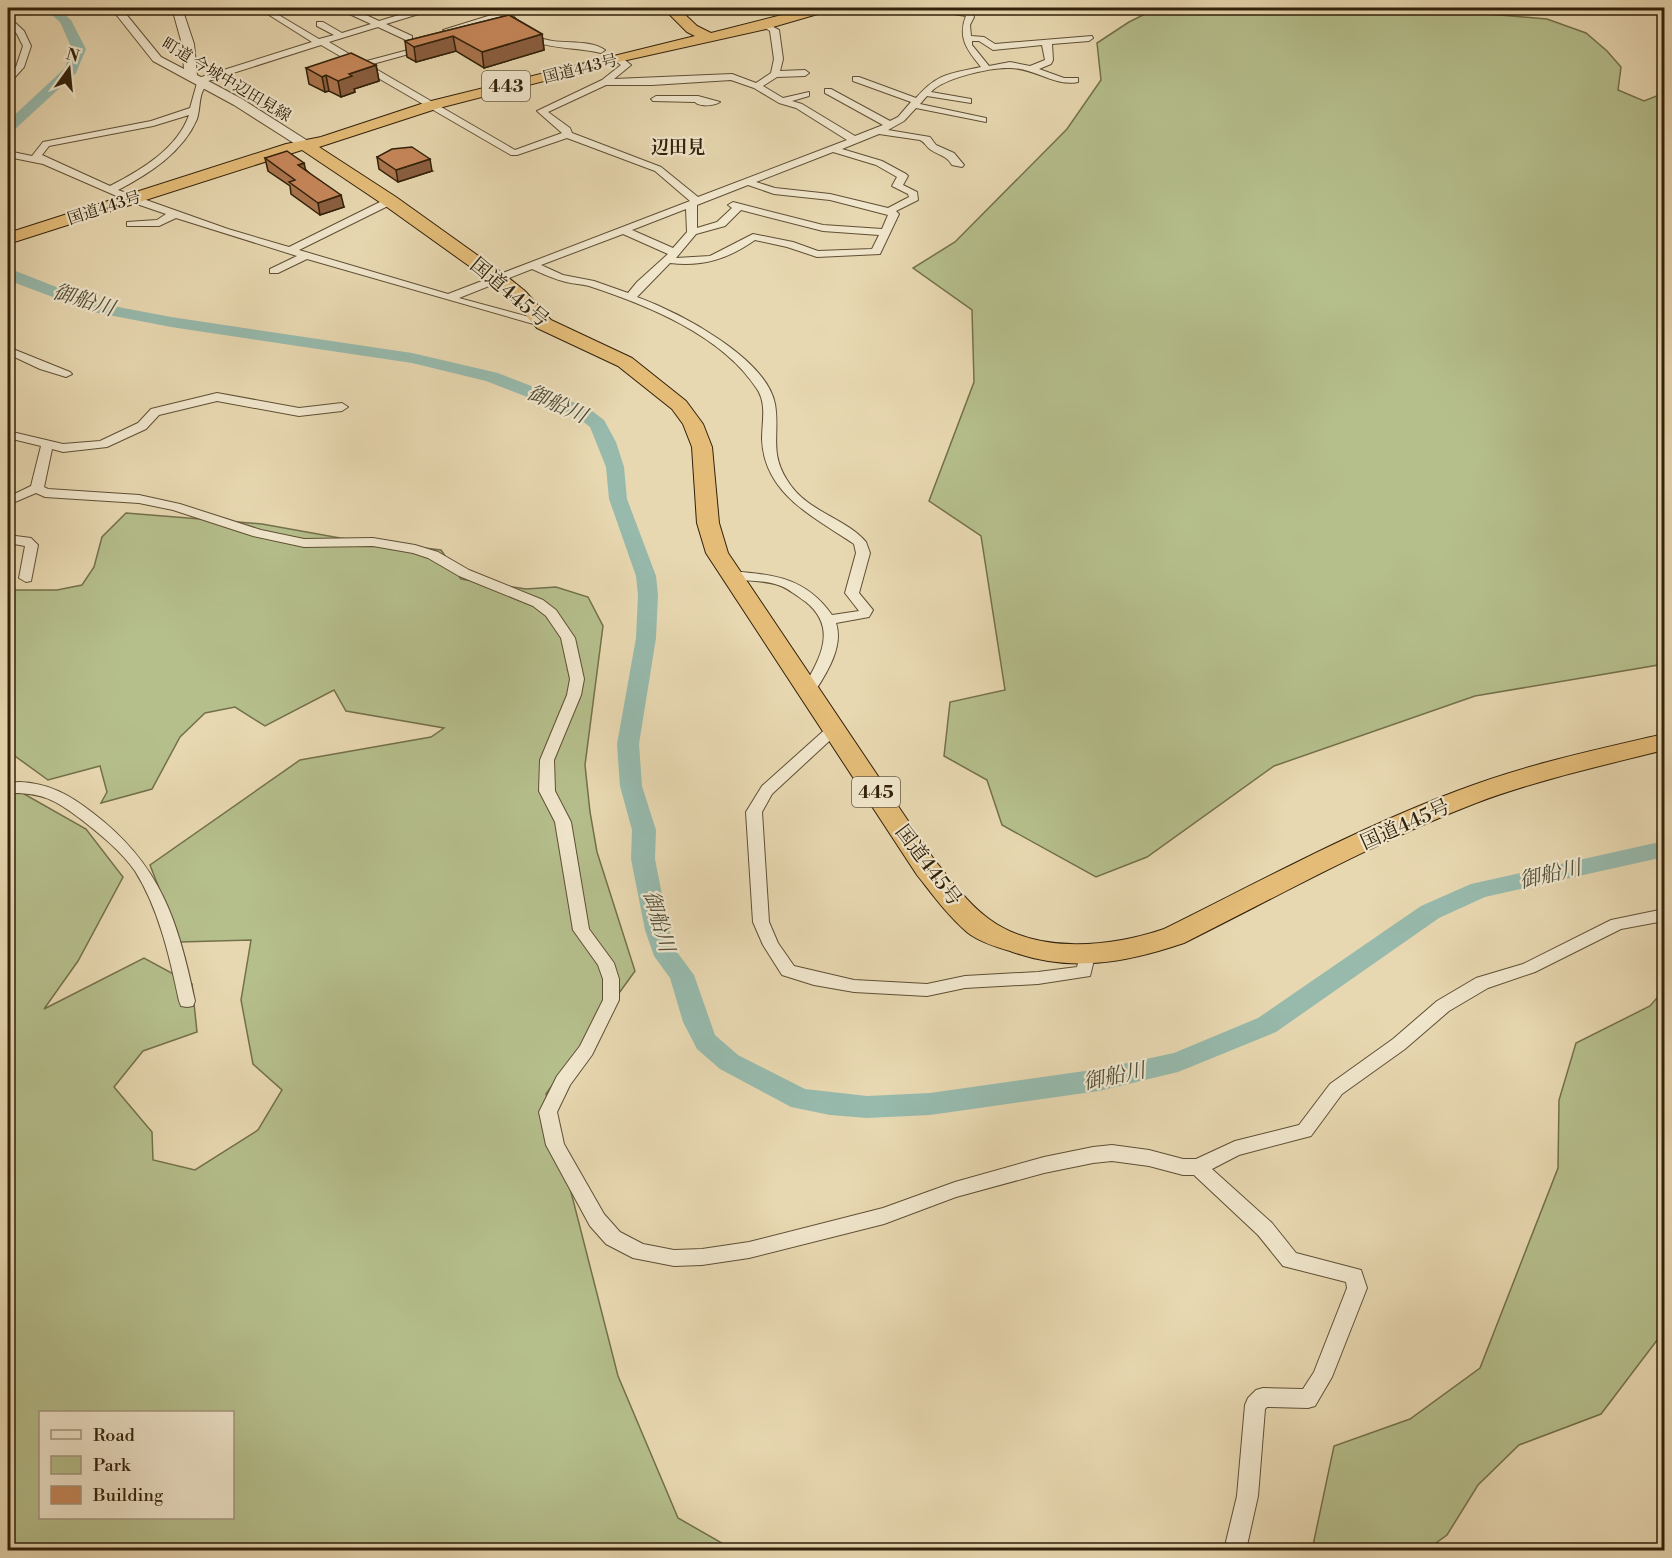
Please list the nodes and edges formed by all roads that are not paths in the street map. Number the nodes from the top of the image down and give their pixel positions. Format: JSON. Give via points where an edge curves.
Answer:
{"nodes":[{"id":1,"x":116,"y":8,"type":"edge"},
{"id":2,"x":177,"y":8,"type":"edge"},
{"id":3,"x":262,"y":8,"type":"edge"},
{"id":4,"x":401,"y":8,"type":"edge"},
{"id":5,"x":429,"y":8,"type":"edge"},
{"id":6,"x":618,"y":8,"type":"edge"},
{"id":7,"x":673,"y":8,"type":"edge"},
{"id":8,"x":823,"y":8,"type":"edge"},
{"id":9,"x":933,"y":8,"type":"edge"},
{"id":10,"x":348,"y":10,"type":"dead end"},
{"id":11,"x":505,"y":10,"type":"edge"},
{"id":12,"x":786,"y":11,"type":"edge"},
{"id":13,"x":967,"y":11,"type":"edge"},
{"id":14,"x":413,"y":12,"type":"junction"},
{"id":15,"x":8,"y":19,"type":"edge"},
{"id":16,"x":378,"y":23,"type":"junction"},
{"id":17,"x":320,"y":24,"type":"dead end"},
{"id":18,"x":502,"y":25,"type":"edge"},
{"id":19,"x":764,"y":25,"type":"junction"},
{"id":20,"x":447,"y":30,"type":"edge"},
{"id":21,"x":702,"y":31,"type":"junction"},
{"id":22,"x":340,"y":35,"type":"junction"},
{"id":23,"x":409,"y":38,"type":"edge"},
{"id":24,"x":967,"y":38,"type":"junction"},
{"id":25,"x":1089,"y":38,"type":"dead end"},
{"id":26,"x":449,"y":40,"type":"edge"},
{"id":27,"x":320,"y":41,"type":"junction"},
{"id":28,"x":1050,"y":41,"type":"junction"},
{"id":29,"x":438,"y":43,"type":"edge"},
{"id":30,"x":601,"y":50,"type":"junction"},
{"id":31,"x":617,"y":58,"type":"junction"},
{"id":32,"x":364,"y":64,"type":"junction"},
{"id":33,"x":987,"y":69,"type":"junction"},
{"id":34,"x":1030,"y":69,"type":"junction"},
{"id":35,"x":805,"y":73,"type":"dead end"},
{"id":36,"x":775,"y":74,"type":"junction"},
{"id":37,"x":856,"y":79,"type":"dead end"},
{"id":38,"x":1075,"y":80,"type":"dead end"},
{"id":39,"x":8,"y":81,"type":"edge"},
{"id":40,"x":197,"y":81,"type":"junction"},
{"id":41,"x":686,"y":81,"type":"junction"},
{"id":42,"x":605,"y":82,"type":"junction"},
{"id":43,"x":757,"y":86,"type":"junction"},
{"id":44,"x":828,"y":91,"type":"dead end"},
{"id":45,"x":924,"y":93,"type":"junction"},
{"id":46,"x":806,"y":94,"type":"dead end"},
{"id":47,"x":656,"y":99,"type":"dead end"},
{"id":48,"x":782,"y":101,"type":"junction"},
{"id":49,"x":968,"y":101,"type":"dead end"},
{"id":50,"x":699,"y":102,"type":"junction"},
{"id":51,"x":715,"y":102,"type":"dead end"},
{"id":52,"x":430,"y":103,"type":"junction"},
{"id":53,"x":915,"y":103,"type":"junction"},
{"id":54,"x":194,"y":110,"type":"junction"},
{"id":55,"x":982,"y":120,"type":"dead end"},
{"id":56,"x":891,"y":125,"type":"junction"},
{"id":57,"x":878,"y":131,"type":"junction"},
{"id":58,"x":567,"y":135,"type":"junction"},
{"id":59,"x":853,"y":140,"type":"junction"},
{"id":60,"x":304,"y":144,"type":"junction"},
{"id":61,"x":833,"y":149,"type":"junction"},
{"id":62,"x":8,"y":154,"type":"edge"},
{"id":63,"x":46,"y":162,"type":"junction"},
{"id":64,"x":959,"y":165,"type":"dead end"},
{"id":65,"x":748,"y":182,"type":"junction"},
{"id":66,"x":110,"y":190,"type":"junction"},
{"id":67,"x":132,"y":199,"type":"junction"},
{"id":68,"x":390,"y":201,"type":"junction"},
{"id":69,"x":693,"y":202,"type":"junction"},
{"id":70,"x":889,"y":211,"type":"junction"},
{"id":71,"x":176,"y":213,"type":"junction"},
{"id":72,"x":131,"y":224,"type":"dead end"},
{"id":73,"x":801,"y":224,"type":"junction"},
{"id":74,"x":623,"y":230,"type":"junction"},
{"id":75,"x":692,"y":232,"type":"junction"},
{"id":76,"x":886,"y":232,"type":"junction"},
{"id":77,"x":8,"y":239,"type":"edge"},
{"id":78,"x":780,"y":242,"type":"junction"},
{"id":79,"x":289,"y":251,"type":"junction"},
{"id":80,"x":306,"y":256,"type":"junction"},
{"id":81,"x":671,"y":257,"type":"junction"},
{"id":82,"x":534,"y":266,"type":"junction"},
{"id":83,"x":274,"y":271,"type":"dead end"},
{"id":84,"x":498,"y":279,"type":"junction"},
{"id":85,"x":639,"y":283,"type":"junction"},
{"id":86,"x":608,"y":290,"type":"junction"},
{"id":87,"x":448,"y":298,"type":"junction"},
{"id":88,"x":630,"y":299,"type":"junction"},
{"id":89,"x":544,"y":324,"type":"junction"},
{"id":90,"x":8,"y":350,"type":"edge"},
{"id":91,"x":66,"y":374,"type":"dead end"},
{"id":92,"x":342,"y":407,"type":"dead end"},
{"id":93,"x":8,"y":434,"type":"edge"},
{"id":94,"x":47,"y":446,"type":"junction"},
{"id":95,"x":37,"y":488,"type":"junction"},
{"id":96,"x":8,"y":501,"type":"edge"},
{"id":97,"x":8,"y":539,"type":"edge"},
{"id":98,"x":731,"y":575,"type":"junction"},
{"id":99,"x":26,"y":578,"type":"dead end"},
{"id":100,"x":828,"y":620,"type":"junction"},
{"id":101,"x":809,"y":690,"type":"junction"},
{"id":102,"x":834,"y":729,"type":"junction"},
{"id":103,"x":1665,"y":742,"type":"edge"},
{"id":104,"x":8,"y":788,"type":"edge"},
{"id":105,"x":1665,"y":915,"type":"edge"},
{"id":106,"x":1087,"y":956,"type":"junction"},
{"id":107,"x":187,"y":1001,"type":"dead end"},
{"id":108,"x":1198,"y":1167,"type":"junction"},
{"id":109,"x":1234,"y":1551,"type":"edge"}],
"edges":[{"from":1,"to":40,"type":"street","name":"町道 今城中辺田見線","via":[[157,59]]},
{"from":2,"to":40,"type":"street"},
{"from":3,"to":27,"type":"street"},
{"from":4,"to":14,"type":"street"},
{"from":5,"to":14,"type":"street"},
{"from":6,"to":7,"type":"street"},
{"from":7,"to":21,"type":"highway"},
{"from":8,"to":12,"type":"highway","name":"国道443号","number":"443"},
{"from":9,"to":13,"type":"street","via":[[953,14]]},
{"from":10,"to":16,"type":"street"},
{"from":11,"to":20,"type":"street"},
{"from":11,"to":30,"type":"street","via":[[513,24],[537,40],[560,47]]},
{"from":12,"to":19,"type":"highway","name":"国道443号","number":"443"},
{"from":12,"to":21,"type":"highway","name":"国道443号","number":"443"},
{"from":13,"to":24,"type":"street"},
{"from":14,"to":16,"type":"street"},
{"from":15,"to":39,"type":"street","via":[[27,46],[20,67]]},
{"from":16,"to":22,"type":"street"},
{"from":16,"to":23,"type":"street"},
{"from":17,"to":22,"type":"street"},
{"from":18,"to":26,"type":"street"},
{"from":19,"to":21,"type":"highway","name":"国道443号","number":"443"},
{"from":19,"to":36,"type":"street","via":[[775,30],[779,56]]},
{"from":21,"to":30,"type":"highway","name":"国道443号","number":"443"},
{"from":21,"to":31,"type":"highway","name":"国道443号","number":"443"},
{"from":22,"to":27,"type":"street"},
{"from":24,"to":28,"type":"street","via":[[981,39],[993,47]]},
{"from":24,"to":33,"type":"street"},
{"from":25,"to":28,"type":"street"},
{"from":27,"to":32,"type":"street"},
{"from":27,"to":40,"type":"street"},
{"from":28,"to":34,"type":"street","via":[[1047,64]]},
{"from":29,"to":32,"type":"street"},
{"from":30,"to":31,"type":"highway"},
{"from":30,"to":52,"type":"highway","name":"国道443号","number":"443","via":[[518,72]]},
{"from":31,"to":42,"type":"street","via":[[627,65]]},
{"from":31,"to":52,"type":"highway","name":"国道443号","number":"443"},
{"from":32,"to":52,"type":"street"},
{"from":33,"to":34,"type":"street","via":[[1004,65]]},
{"from":33,"to":45,"type":"street","via":[[947,77]]},
{"from":34,"to":38,"type":"street","via":[[1063,81]]},
{"from":35,"to":36,"type":"street"},
{"from":36,"to":43,"type":"street"},
{"from":37,"to":53,"type":"street"},
{"from":40,"to":54,"type":"street"},
{"from":40,"to":60,"type":"street","name":"町道 今城中辺田見線"},
{"from":41,"to":42,"type":"street"},
{"from":41,"to":43,"type":"street","via":[[724,76]]},
{"from":41,"to":50,"type":"street"},
{"from":42,"to":58,"type":"street","via":[[542,111],[567,130]]},
{"from":43,"to":48,"type":"street"},
{"from":44,"to":56,"type":"street"},
{"from":45,"to":49,"type":"street"},
{"from":45,"to":53,"type":"street"},
{"from":46,"to":48,"type":"street"},
{"from":47,"to":50,"type":"street"},
{"from":48,"to":59,"type":"street","via":[[799,106]]},
{"from":50,"to":51,"type":"street"},
{"from":52,"to":58,"type":"street","via":[[514,153]]},
{"from":52,"to":60,"type":"highway","name":"国道443号","number":"443","via":[[324,141]]},
{"from":53,"to":55,"type":"street"},
{"from":53,"to":56,"type":"street"},
{"from":54,"to":63,"type":"street","via":[[153,123],[46,144],[37,153],[39,158],[50,161]]},
{"from":54,"to":66,"type":"street","via":[[182,135],[163,156]]},
{"from":56,"to":57,"type":"street"},
{"from":57,"to":59,"type":"street"},
{"from":57,"to":64,"type":"street","via":[[927,139]]},
{"from":58,"to":69,"type":"street","via":[[658,169]]},
{"from":59,"to":61,"type":"street"},
{"from":60,"to":67,"type":"highway","name":"国道443号","number":"443"},
{"from":60,"to":68,"type":"highway","name":"国道445号","number":"445"},
{"from":61,"to":65,"type":"street"},
{"from":61,"to":70,"type":"street","via":[[879,163],[903,176],[897,186],[912,192],[915,198]]},
{"from":62,"to":63,"type":"street"},
{"from":63,"to":66,"type":"street"},
{"from":65,"to":69,"type":"street"},
{"from":65,"to":70,"type":"street","via":[[774,191],[830,197]]},
{"from":66,"to":67,"type":"street"},
{"from":67,"to":71,"type":"street"},
{"from":67,"to":77,"type":"highway","name":"国道443号","number":"443"},
{"from":68,"to":79,"type":"street"},
{"from":68,"to":84,"type":"highway","name":"国道445号","number":"445"},
{"from":69,"to":74,"type":"street"},
{"from":69,"to":75,"type":"street"},
{"from":70,"to":76,"type":"street","via":[[894,214]]},
{"from":71,"to":72,"type":"street","via":[[159,224]]},
{"from":71,"to":79,"type":"street"},
{"from":73,"to":75,"type":"street","via":[[736,206],[721,224]]},
{"from":73,"to":76,"type":"street"},
{"from":73,"to":78,"type":"street"},
{"from":74,"to":81,"type":"street"},
{"from":74,"to":82,"type":"street"},
{"from":75,"to":81,"type":"street"},
{"from":76,"to":78,"type":"street","via":[[874,252],[817,254]]},
{"from":78,"to":81,"type":"street","via":[[753,237],[735,250],[702,263]]},
{"from":79,"to":80,"type":"street"},
{"from":80,"to":83,"type":"street"},
{"from":80,"to":87,"type":"street"},
{"from":81,"to":85,"type":"street"},
{"from":82,"to":84,"type":"street"},
{"from":82,"to":86,"type":"street","via":[[563,279],[588,282]]},
{"from":84,"to":87,"type":"street"},
{"from":84,"to":89,"type":"highway","name":"国道445号","number":"445"},
{"from":85,"to":86,"type":"street"},
{"from":85,"to":88,"type":"street"},
{"from":86,"to":88,"type":"street"},
{"from":87,"to":89,"type":"street"},
{"from":88,"to":100,"type":"street","via":[[672,315],[738,361],[769,399],[769,446],[782,484],[797,502],[860,542],[863,553],[852,593],[866,610],[864,614]]},
{"from":89,"to":98,"type":"highway","name":"国道445号","number":"445","via":[[625,362],[679,405],[693,423],[702,447],[708,523],[717,553]]},
{"from":90,"to":91,"type":"street"},
{"from":92,"to":94,"type":"street","via":[[299,412],[217,397],[154,412],[142,426],[103,444]]},
{"from":93,"to":94,"type":"street"},
{"from":94,"to":95,"type":"street"},
{"from":95,"to":96,"type":"street"},
{"from":95,"to":108,"type":"street","via":[[45,494],[139,499],[304,543],[373,542],[415,549],[523,596],[551,613],[568,638],[577,680],[547,760],[547,791],[563,822],[581,930],[606,963],[611,1000],[548,1112],[555,1145],[597,1220],[613,1238],[640,1252],[674,1258],[702,1257],[749,1250],[872,1218],[955,1190],[1093,1155],[1112,1153]]},
{"from":97,"to":99,"type":"street","via":[[32,545]]},
{"from":98,"to":100,"type":"street","via":[[786,583],[825,610]]},
{"from":98,"to":101,"type":"highway","name":"国道445号","number":"445"},
{"from":100,"to":101,"type":"street","via":[[832,628],[829,648]]},
{"from":101,"to":102,"type":"highway","name":"国道445号","number":"445"},
{"from":102,"to":106,"type":"highway","name":"国道445号","number":"445","via":[[926,868],[981,927],[1032,950]]},
{"from":102,"to":106,"type":"street","via":[[767,790],[753,812],[761,922],[788,970],[854,986],[927,990],[965,982],[1084,972]]},
{"from":103,"to":106,"type":"highway","name":"国道445号","number":"445","via":[[1467,797],[1355,846],[1174,936],[1150,945]]},
{"from":104,"to":107,"type":"street","via":[[29,786],[62,797],[104,829],[139,866],[152,888],[180,966]]},
{"from":105,"to":108,"type":"street","via":[[1617,924],[1529,968],[1482,983],[1443,1006],[1399,1044],[1336,1089],[1305,1131],[1235,1149]]},
{"from":108,"to":109,"type":"street","via":[[1265,1229],[1290,1260],[1354,1276],[1357,1288],[1322,1377],[1308,1399],[1263,1397],[1255,1405],[1243,1525]]}]}
